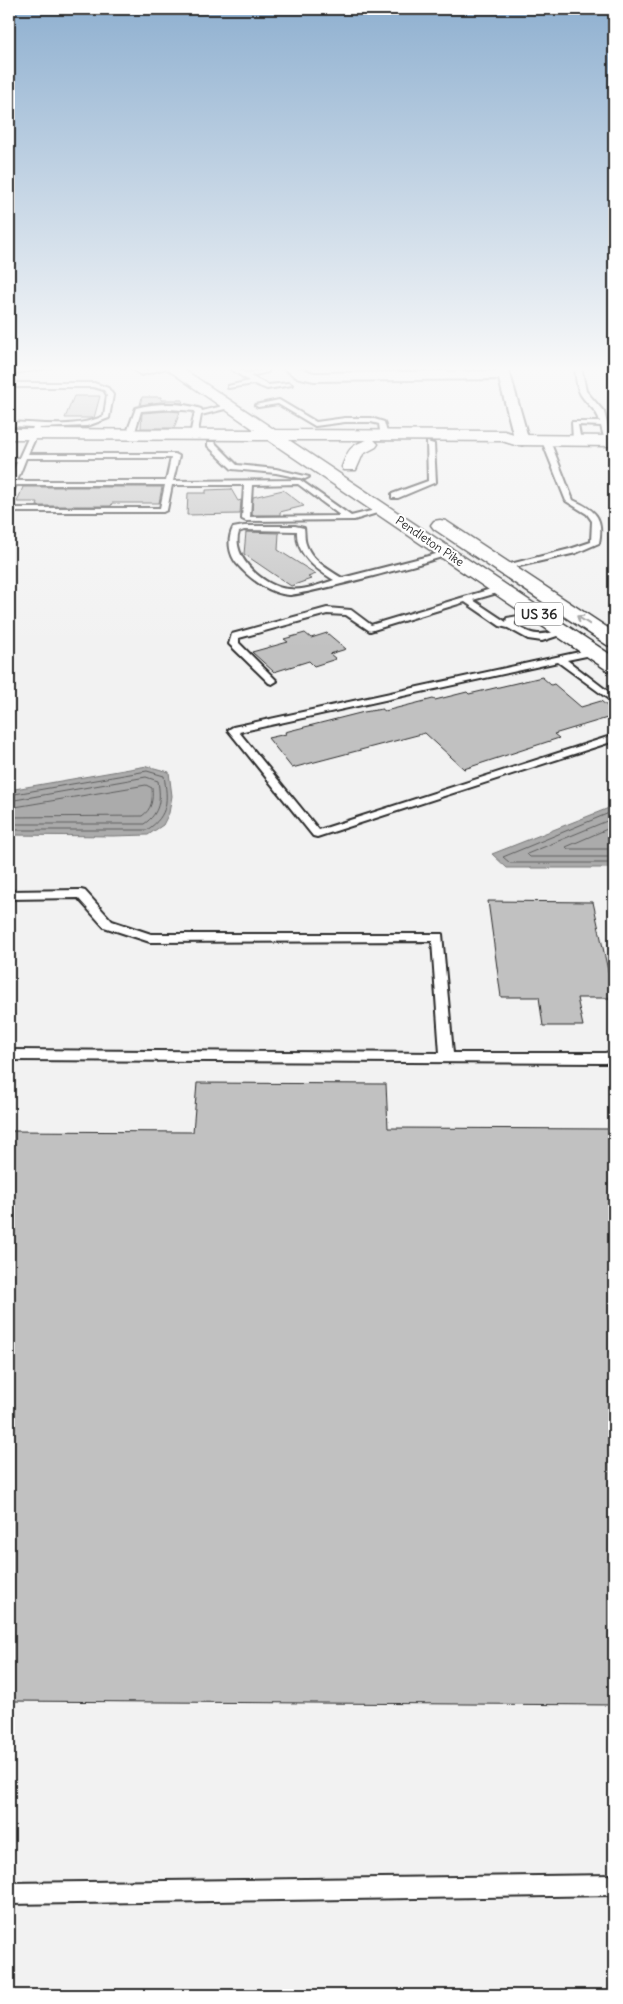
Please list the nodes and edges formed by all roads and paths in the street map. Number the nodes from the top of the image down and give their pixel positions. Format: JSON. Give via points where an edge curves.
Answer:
{"nodes":[{"id":1,"x":22,"y":461,"type":"edge"},
{"id":2,"x":174,"y":461,"type":"edge"},
{"id":3,"x":227,"y":461,"type":"edge"},
{"id":4,"x":323,"y":461,"type":"edge"},
{"id":5,"x":334,"y":461,"type":"edge"},
{"id":6,"x":338,"y":461,"type":"edge"},
{"id":7,"x":431,"y":461,"type":"edge"},
{"id":8,"x":554,"y":461,"type":"edge"},
{"id":9,"x":365,"y":476,"type":"dead end"},
{"id":10,"x":308,"y":477,"type":"junction"},
{"id":11,"x":300,"y":482,"type":"junction"},
{"id":12,"x":12,"y":483,"type":"junction"},
{"id":13,"x":169,"y":483,"type":"junction"},
{"id":14,"x":248,"y":483,"type":"junction"},
{"id":15,"x":380,"y":486,"type":"dead end"},
{"id":16,"x":9,"y":492,"type":"edge"},
{"id":17,"x":395,"y":496,"type":"junction"},
{"id":18,"x":410,"y":506,"type":"dead end"},
{"id":19,"x":9,"y":510,"type":"edge"},
{"id":20,"x":384,"y":510,"type":"junction"},
{"id":21,"x":426,"y":517,"type":"dead end"},
{"id":22,"x":349,"y":518,"type":"junction"},
{"id":23,"x":448,"y":553,"type":"junction"},
{"id":24,"x":505,"y":568,"type":"junction"},
{"id":25,"x":341,"y":581,"type":"junction"},
{"id":26,"x":501,"y":589,"type":"junction"},
{"id":27,"x":466,"y":599,"type":"junction"},
{"id":28,"x":538,"y":614,"type":"junction"},
{"id":29,"x":511,"y":626,"type":"junction"},
{"id":30,"x":565,"y":632,"type":"junction"},
{"id":31,"x":614,"y":641,"type":"edge"},
{"id":32,"x":593,"y":652,"type":"junction"},
{"id":33,"x":560,"y":659,"type":"junction"},
{"id":34,"x":614,"y":666,"type":"edge"},
{"id":35,"x":272,"y":681,"type":"dead end"},
{"id":36,"x":614,"y":700,"type":"edge"},
{"id":37,"x":614,"y":738,"type":"edge"},
{"id":38,"x":9,"y":894,"type":"edge"},
{"id":39,"x":9,"y":1055,"type":"edge"},
{"id":40,"x":614,"y":1056,"type":"edge"},
{"id":41,"x":447,"y":1058,"type":"junction"},
{"id":42,"x":614,"y":1885,"type":"edge"},
{"id":43,"x":9,"y":1894,"type":"edge"}],
"edges":[{"from":1,"to":12,"type":"lane"},
{"from":2,"to":13,"type":"lane"},
{"from":3,"to":10,"type":"lane","via":[[235,467]]},
{"from":4,"to":10,"type":"lane"},
{"from":5,"to":20,"type":"main road","name":"Pendleton Pike","number":"US 36"},
{"from":6,"to":9,"type":"main road","name":"Pendleton Pike","number":"US 36"},
{"from":7,"to":17,"type":"lane","via":[[432,482]]},
{"from":8,"to":24,"type":"lane","via":[[570,501],[594,516],[598,528],[595,543],[573,552]]},
{"from":10,"to":11,"type":"lane"},
{"from":11,"to":14,"type":"lane"},
{"from":11,"to":22,"type":"lane"},
{"from":12,"to":13,"type":"lane"},
{"from":12,"to":16,"type":"lane"},
{"from":13,"to":14,"type":"lane"},
{"from":13,"to":19,"type":"lane","via":[[163,510]]},
{"from":14,"to":22,"type":"lane","via":[[246,519]]},
{"from":15,"to":17,"type":"main road","name":"Pendleton Pike"},
{"from":17,"to":18,"type":"main road","name":"Pendleton Pike"},
{"from":20,"to":22,"type":"lane"},
{"from":20,"to":23,"type":"main road","name":"Pendleton Pike","number":"US 36"},
{"from":21,"to":24,"type":"main road","name":"Pendleton Pike"},
{"from":23,"to":25,"type":"lane"},
{"from":23,"to":26,"type":"main road","name":"Pendleton Pike","number":"US 36"},
{"from":31,"to":24,"type":"main road","name":"Pendleton Pike","one_way":true},
{"from":25,"to":25,"type":"lane","via":[[299,592],[280,591],[240,562],[234,553],[234,533],[244,528],[301,530],[302,548]]},
{"from":26,"to":27,"type":"lane"},
{"from":26,"to":28,"type":"main road","name":"Pendleton Pike","number":"US 36"},
{"from":27,"to":29,"type":"lane"},
{"from":27,"to":35,"type":"lane","via":[[370,628],[348,612],[327,610],[234,636],[234,644]]},
{"from":28,"to":29,"type":"lane","via":[[510,620]]},
{"from":28,"to":30,"type":"main road","name":"Pendleton Pike","number":"US 36"},
{"from":29,"to":30,"type":"lane","via":[[528,638],[545,638]]},
{"from":30,"to":32,"type":"main road","name":"Pendleton Pike","number":"US 36"},
{"from":32,"to":33,"type":"lane"},
{"from":32,"to":34,"type":"main road","name":"Pendleton Pike","number":"US 36"},
{"from":33,"to":36,"type":"lane"},
{"from":33,"to":37,"type":"lane","via":[[233,730],[317,834]]},
{"from":38,"to":41,"type":"lane","via":[[81,894],[108,924],[150,938],[438,937]]},
{"from":39,"to":41,"type":"lane"},
{"from":40,"to":41,"type":"lane"},
{"from":42,"to":43,"type":"lane"}]}
